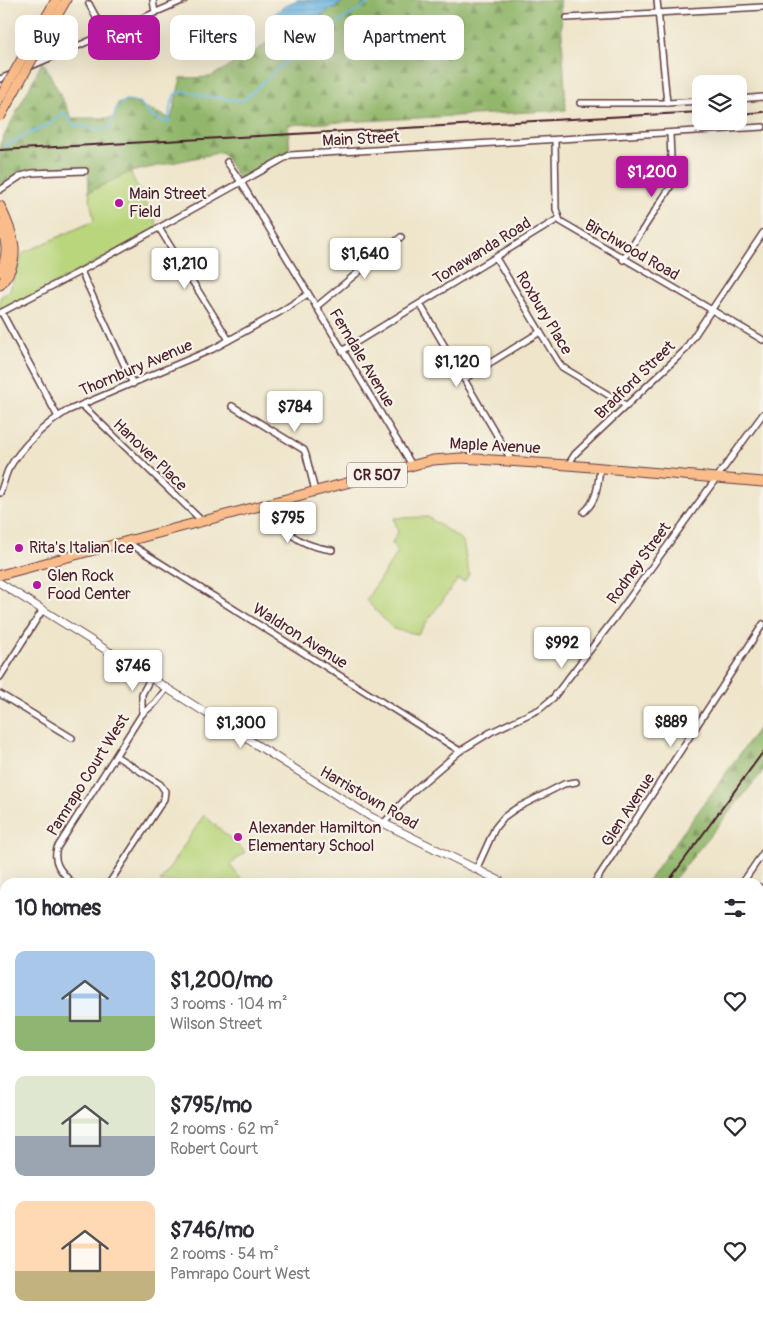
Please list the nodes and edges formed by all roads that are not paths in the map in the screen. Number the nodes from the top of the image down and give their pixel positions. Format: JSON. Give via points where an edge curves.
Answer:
{"nodes":[{"id":1,"x":56,"y":0,"type":"edge"},
{"id":2,"x":66,"y":0,"type":"edge"},
{"id":3,"x":152,"y":0,"type":"edge"},
{"id":4,"x":184,"y":0,"type":"edge"},
{"id":5,"x":657,"y":0,"type":"edge"},
{"id":6,"x":88,"y":4,"type":"dead end"},
{"id":7,"x":763,"y":7,"type":"edge"},
{"id":8,"x":155,"y":13,"type":"junction"},
{"id":9,"x":658,"y":13,"type":"junction"},
{"id":10,"x":94,"y":15,"type":"edge"},
{"id":11,"x":150,"y":15,"type":"edge"},
{"id":12,"x":566,"y":18,"type":"dead end"},
{"id":13,"x":88,"y":41,"type":"edge"},
{"id":14,"x":0,"y":79,"type":"edge"},
{"id":15,"x":763,"y":97,"type":"edge"},
{"id":16,"x":0,"y":98,"type":"edge"},
{"id":17,"x":747,"y":98,"type":"edge"},
{"id":18,"x":692,"y":102,"type":"edge"},
{"id":19,"x":580,"y":103,"type":"dead end"},
{"id":20,"x":667,"y":103,"type":"junction"},
{"id":21,"x":0,"y":117,"type":"edge"},
{"id":22,"x":763,"y":127,"type":"edge"},
{"id":23,"x":670,"y":134,"type":"junction"},
{"id":24,"x":555,"y":140,"type":"junction"},
{"id":25,"x":227,"y":162,"type":"dead end"},
{"id":26,"x":85,"y":171,"type":"dead end"},
{"id":27,"x":242,"y":182,"type":"junction"},
{"id":28,"x":0,"y":190,"type":"edge"},
{"id":29,"x":0,"y":206,"type":"edge"},
{"id":30,"x":558,"y":219,"type":"junction"},
{"id":31,"x":0,"y":224,"type":"edge"},
{"id":32,"x":159,"y":228,"type":"junction"},
{"id":33,"x":763,"y":233,"type":"edge"},
{"id":34,"x":401,"y":237,"type":"dead end"},
{"id":35,"x":496,"y":258,"type":"junction"},
{"id":36,"x":624,"y":260,"type":"junction"},
{"id":37,"x":81,"y":270,"type":"junction"},
{"id":38,"x":0,"y":272,"type":"edge"},
{"id":39,"x":0,"y":285,"type":"edge"},
{"id":40,"x":308,"y":294,"type":"junction"},
{"id":41,"x":420,"y":304,"type":"junction"},
{"id":42,"x":316,"y":307,"type":"junction"},
{"id":43,"x":712,"y":311,"type":"junction"},
{"id":44,"x":1,"y":313,"type":"edge"},
{"id":45,"x":540,"y":332,"type":"junction"},
{"id":46,"x":230,"y":340,"type":"junction"},
{"id":47,"x":763,"y":340,"type":"edge"},
{"id":48,"x":342,"y":351,"type":"junction"},
{"id":49,"x":464,"y":379,"type":"junction"},
{"id":50,"x":132,"y":384,"type":"junction"},
{"id":51,"x":82,"y":405,"type":"junction"},
{"id":52,"x":232,"y":406,"type":"dead end"},
{"id":53,"x":627,"y":406,"type":"junction"},
{"id":54,"x":763,"y":414,"type":"edge"},
{"id":55,"x":58,"y":417,"type":"junction"},
{"id":56,"x":513,"y":462,"type":"junction"},
{"id":57,"x":568,"y":465,"type":"junction"},
{"id":58,"x":412,"y":466,"type":"junction"},
{"id":59,"x":600,"y":468,"type":"junction"},
{"id":60,"x":0,"y":470,"type":"edge"},
{"id":61,"x":6,"y":474,"type":"junction"},
{"id":62,"x":715,"y":479,"type":"junction"},
{"id":63,"x":763,"y":482,"type":"edge"},
{"id":64,"x":315,"y":491,"type":"junction"},
{"id":65,"x":0,"y":493,"type":"edge"},
{"id":66,"x":280,"y":501,"type":"junction"},
{"id":67,"x":584,"y":512,"type":"dead end"},
{"id":68,"x":202,"y":522,"type":"junction"},
{"id":69,"x":127,"y":542,"type":"junction"},
{"id":70,"x":332,"y":550,"type":"dead end"},
{"id":71,"x":0,"y":575,"type":"edge"},
{"id":72,"x":0,"y":583,"type":"edge"},
{"id":73,"x":42,"y":611,"type":"junction"},
{"id":74,"x":763,"y":624,"type":"edge"},
{"id":75,"x":0,"y":677,"type":"edge"},
{"id":76,"x":150,"y":679,"type":"junction"},
{"id":77,"x":166,"y":689,"type":"junction"},
{"id":78,"x":0,"y":694,"type":"edge"},
{"id":79,"x":142,"y":714,"type":"junction"},
{"id":80,"x":72,"y":738,"type":"dead end"},
{"id":81,"x":460,"y":751,"type":"junction"},
{"id":82,"x":116,"y":756,"type":"junction"},
{"id":83,"x":576,"y":782,"type":"dead end"},
{"id":84,"x":383,"y":824,"type":"junction"},
{"id":85,"x":763,"y":853,"type":"edge"},
{"id":86,"x":476,"y":871,"type":"junction"},
{"id":87,"x":68,"y":878,"type":"edge"},
{"id":88,"x":113,"y":878,"type":"edge"},
{"id":89,"x":493,"y":878,"type":"edge"},
{"id":90,"x":599,"y":878,"type":"edge"},
{"id":91,"x":746,"y":878,"type":"edge"}],
"edges":[{"from":1,"to":16,"type":"main road","bridge":true},
{"from":2,"to":21,"type":"main road","bridge":true},
{"from":3,"to":8,"type":"street"},
{"from":4,"to":8,"type":"street"},
{"from":5,"to":9,"type":"street"},
{"from":6,"to":10,"type":"street"},
{"from":7,"to":9,"type":"street"},
{"from":8,"to":11,"type":"street"},
{"from":9,"to":12,"type":"street"},
{"from":9,"to":20,"type":"street"},
{"from":13,"to":14,"type":"street"},
{"from":15,"to":17,"type":"street"},
{"from":18,"to":20,"type":"street"},
{"from":19,"to":20,"type":"street"},
{"from":22,"to":23,"type":"street","name":"Main Street"},
{"from":23,"to":24,"type":"street","name":"Main Street"},
{"from":23,"to":36,"type":"street","via":[[672,183]]},
{"from":24,"to":27,"type":"street","name":"Main Street","via":[[290,155]]},
{"from":24,"to":30,"type":"street"},
{"from":25,"to":27,"type":"street","name":"Ferndale Avenue"},
{"from":26,"to":28,"type":"street","via":[[32,173],[21,176]]},
{"from":27,"to":32,"type":"street","name":"Main Street"},
{"from":27,"to":40,"type":"street","name":"Ferndale Avenue"},
{"from":29,"to":39,"type":"main road","via":[[15,245],[11,268]]},
{"from":30,"to":35,"type":"street","name":"Tonawanda Road"},
{"from":30,"to":36,"type":"street","name":"Birchwood Road"},
{"from":31,"to":38,"type":"main road","via":[[7,246]]},
{"from":32,"to":37,"type":"street","name":"Main Street"},
{"from":32,"to":46,"type":"street"},
{"from":33,"to":43,"type":"street","name":"Bradford Street"},
{"from":34,"to":42,"type":"street"},
{"from":35,"to":41,"type":"street","name":"Tonawanda Road"},
{"from":35,"to":45,"type":"street","name":"Roxbury Place"},
{"from":36,"to":43,"type":"street","name":"Birchwood Road"},
{"from":37,"to":44,"type":"street","name":"Main Street"},
{"from":37,"to":50,"type":"street"},
{"from":40,"to":42,"type":"street","name":"Ferndale Avenue"},
{"from":40,"to":46,"type":"street","name":"Thornbury Avenue"},
{"from":41,"to":48,"type":"street","name":"Tonawanda Road"},
{"from":41,"to":49,"type":"street"},
{"from":42,"to":48,"type":"street","name":"Ferndale Avenue"},
{"from":43,"to":47,"type":"street","name":"Birchwood Road"},
{"from":43,"to":53,"type":"street","name":"Bradford Street","via":[[684,351]]},
{"from":44,"to":55,"type":"street"},
{"from":45,"to":49,"type":"street"},
{"from":45,"to":53,"type":"street","name":"Roxbury Place","via":[[562,367]]},
{"from":46,"to":50,"type":"street","name":"Thornbury Avenue"},
{"from":48,"to":58,"type":"street","name":"Ferndale Avenue"},
{"from":49,"to":56,"type":"street"},
{"from":50,"to":51,"type":"street","name":"Thornbury Avenue"},
{"from":51,"to":55,"type":"street","name":"Thornbury Avenue"},
{"from":51,"to":68,"type":"street","name":"Hanover Place"},
{"from":52,"to":64,"type":"street","via":[[304,450]]},
{"from":53,"to":57,"type":"street","name":"Bradford Street","via":[[575,454]]},
{"from":54,"to":62,"type":"street","name":"Rodney Street"},
{"from":55,"to":61,"type":"street","name":"Thornbury Avenue","via":[[27,445]]},
{"from":56,"to":57,"type":"main road","name":"Maple Avenue","number":"CR 507"},
{"from":56,"to":58,"type":"main road","name":"Maple Avenue","number":"CR 507","via":[[446,458]]},
{"from":57,"to":59,"type":"main road","name":"Maple Avenue","number":"CR 507"},
{"from":58,"to":64,"type":"main road","name":"Maple Avenue","number":"CR 507"},
{"from":59,"to":62,"type":"main road","name":"Maple Avenue","number":"CR 507"},
{"from":59,"to":67,"type":"street","via":[[597,490]]},
{"from":60,"to":61,"type":"street"},
{"from":61,"to":65,"type":"street","name":"Thornbury Avenue"},
{"from":62,"to":63,"type":"main road","name":"Maple Avenue","number":"CR 507"},
{"from":62,"to":81,"type":"street","name":"Rodney Street","via":[[553,698],[540,709]]},
{"from":64,"to":66,"type":"main road","name":"Maple Avenue","number":"CR 507"},
{"from":66,"to":68,"type":"main road","name":"Maple Avenue","number":"CR 507"},
{"from":66,"to":70,"type":"street","via":[[290,533],[302,541]]},
{"from":68,"to":69,"type":"main road","name":"Maple Avenue","number":"CR 507"},
{"from":69,"to":71,"type":"main road","name":"Maple Avenue","number":"CR 507"},
{"from":69,"to":81,"type":"street","name":"Waldron Avenue"},
{"from":72,"to":73,"type":"street","name":"Harristown Road"},
{"from":73,"to":75,"type":"street"},
{"from":73,"to":76,"type":"street","name":"Harristown Road"},
{"from":74,"to":90,"type":"street","name":"Glen Avenue"},
{"from":76,"to":77,"type":"street","name":"Harristown Road"},
{"from":76,"to":79,"type":"street","name":"Pamrapo Court West","via":[[142,694]]},
{"from":77,"to":79,"type":"street"},
{"from":77,"to":84,"type":"street","name":"Harristown Road"},
{"from":78,"to":80,"type":"street"},
{"from":79,"to":82,"type":"street","name":"Pamrapo Court West"},
{"from":81,"to":84,"type":"street","name":"Rodney Street","via":[[412,792]]},
{"from":82,"to":87,"type":"street","name":"Pamrapo Court West","via":[[57,848],[57,864]]},
{"from":82,"to":88,"type":"street","via":[[160,784],[165,795]]},
{"from":83,"to":86,"type":"street","via":[[564,784],[504,817],[495,828]]},
{"from":84,"to":86,"type":"street","name":"Harristown Road"},
{"from":85,"to":91,"type":"street"},
{"from":86,"to":89,"type":"street","name":"Harristown Road"}]}
